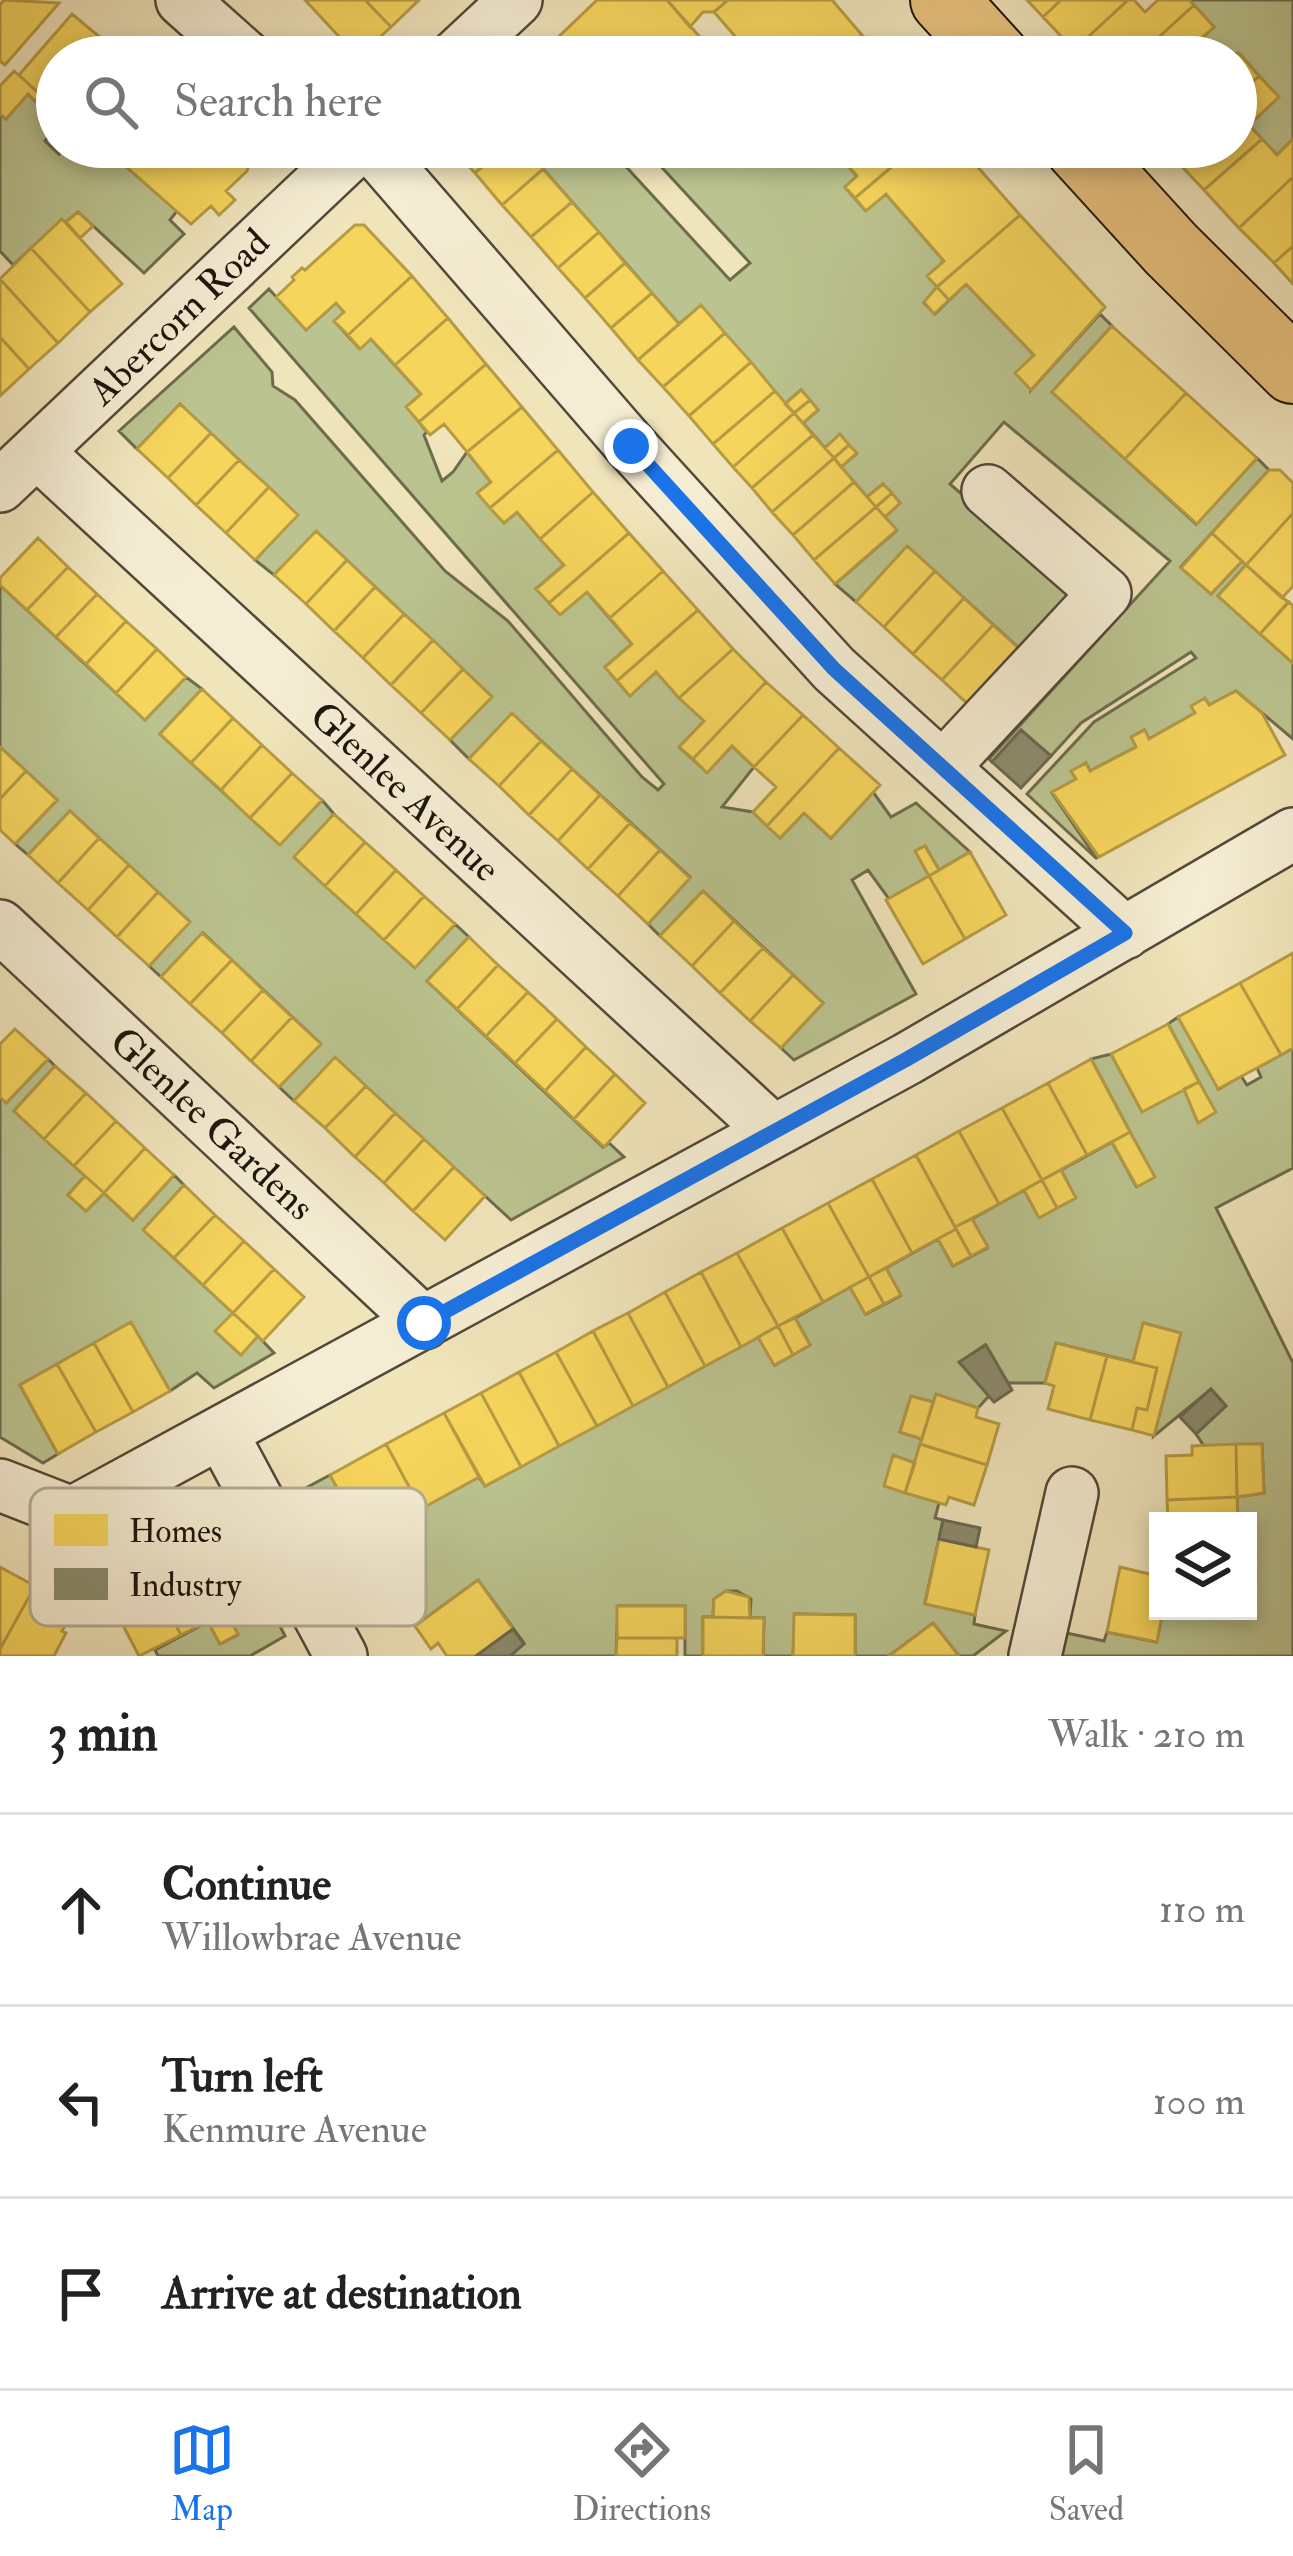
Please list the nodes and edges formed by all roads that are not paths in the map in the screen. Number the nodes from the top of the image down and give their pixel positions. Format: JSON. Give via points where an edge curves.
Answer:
{"nodes":[{"id":1,"x":182,"y":0,"type":"edge"},
{"id":2,"x":516,"y":0,"type":"edge"},
{"id":3,"x":944,"y":0,"type":"edge"},
{"id":4,"x":222,"y":36,"type":"edge"},
{"id":5,"x":477,"y":36,"type":"edge"},
{"id":6,"x":977,"y":36,"type":"edge"},
{"id":7,"x":336,"y":168,"type":"edge"},
{"id":8,"x":375,"y":168,"type":"edge"},
{"id":9,"x":1097,"y":168,"type":"edge"},
{"id":10,"x":1293,"y":370,"type":"edge"},
{"id":11,"x":18,"y":469,"type":"edge"},
{"id":12,"x":988,"y":491,"type":"dead end"},
{"id":13,"x":943,"y":767,"type":"junction"},
{"id":14,"x":1293,"y":833,"type":"edge"},
{"id":15,"x":0,"y":926,"type":"edge"},
{"id":16,"x":1125,"y":933,"type":"junction"},
{"id":17,"x":773,"y":1132,"type":"junction"},
{"id":18,"x":424,"y":1323,"type":"junction"},
{"id":19,"x":222,"y":1434,"type":"junction"},
{"id":20,"x":0,"y":1485,"type":"edge"},
{"id":21,"x":119,"y":1488,"type":"edge"},
{"id":22,"x":251,"y":1488,"type":"edge"},
{"id":23,"x":1072,"y":1493,"type":"dead end"},
{"id":24,"x":30,"y":1497,"type":"edge"},
{"id":25,"x":325,"y":1626,"type":"edge"},
{"id":26,"x":341,"y":1656,"type":"edge"},
{"id":27,"x":1035,"y":1656,"type":"edge"}],
"edges":[{"from":1,"to":4,"type":"street"},
{"from":2,"to":5,"type":"street"},
{"from":3,"to":6,"type":"main road"},
{"from":7,"to":11,"type":"street","name":"Abercorn Road"},
{"from":8,"to":13,"type":"street","via":[[834,669]]},
{"from":9,"to":10,"type":"main road"},
{"from":11,"to":17,"type":"street","name":"Glenlee Avenue"},
{"from":12,"to":13,"type":"street","via":[[1105,593]]},
{"from":13,"to":16,"type":"street"},
{"from":14,"to":16,"type":"street"},
{"from":15,"to":18,"type":"street","name":"Glenlee Gardens"},
{"from":16,"to":17,"type":"street"},
{"from":17,"to":18,"type":"street"},
{"from":18,"to":19,"type":"street"},
{"from":19,"to":21,"type":"street"},
{"from":19,"to":22,"type":"street"},
{"from":20,"to":24,"type":"street"},
{"from":23,"to":27,"type":"street"},
{"from":25,"to":26,"type":"street"}]}
